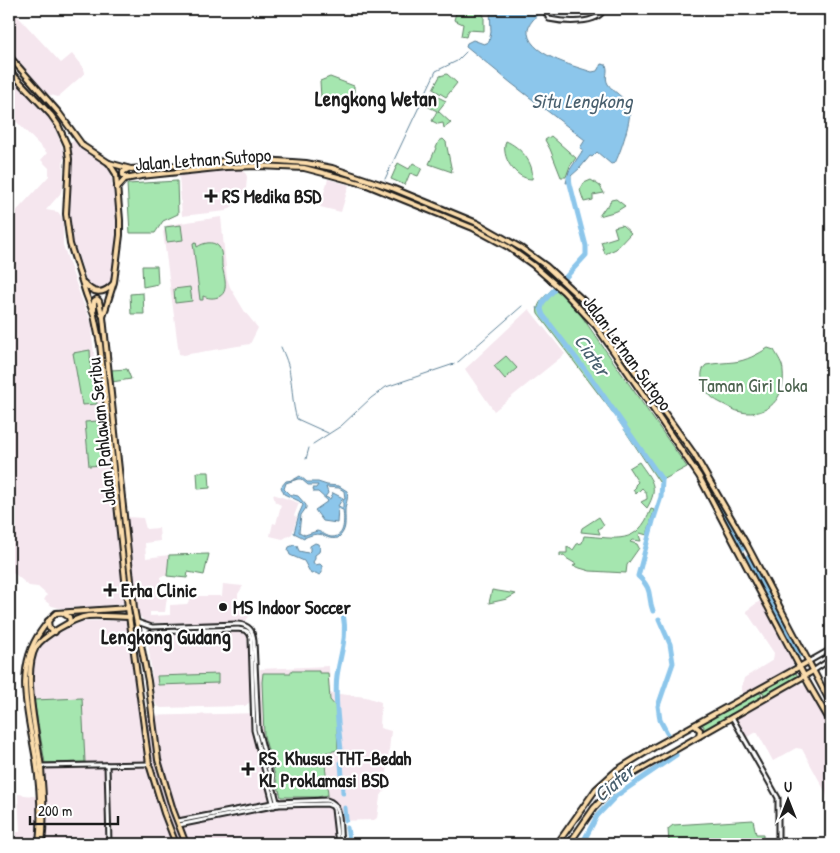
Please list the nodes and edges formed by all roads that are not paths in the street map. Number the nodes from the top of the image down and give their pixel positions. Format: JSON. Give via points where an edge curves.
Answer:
{"nodes":[{"id":1,"x":544,"y":9,"type":"edge"},
{"id":2,"x":604,"y":9,"type":"edge"},
{"id":3,"x":747,"y":9,"type":"edge"},
{"id":4,"x":831,"y":12,"type":"edge"},
{"id":5,"x":9,"y":56,"type":"edge"},
{"id":6,"x":9,"y":70,"type":"edge"},
{"id":7,"x":109,"y":163,"type":"junction"},
{"id":8,"x":131,"y":169,"type":"junction"},
{"id":9,"x":128,"y":178,"type":"junction"},
{"id":10,"x":117,"y":188,"type":"junction"},
{"id":11,"x":81,"y":280,"type":"junction"},
{"id":12,"x":114,"y":282,"type":"junction"},
{"id":13,"x":94,"y":315,"type":"junction"},
{"id":14,"x":103,"y":317,"type":"junction"},
{"id":15,"x":611,"y":337,"type":"junction"},
{"id":16,"x":606,"y":341,"type":"junction"},
{"id":17,"x":615,"y":342,"type":"junction"},
{"id":18,"x":610,"y":347,"type":"junction"},
{"id":19,"x":748,"y":547,"type":"junction"},
{"id":20,"x":740,"y":552,"type":"junction"},
{"id":21,"x":752,"y":554,"type":"junction"},
{"id":22,"x":744,"y":559,"type":"junction"},
{"id":23,"x":128,"y":608,"type":"junction"},
{"id":24,"x":61,"y":612,"type":"junction"},
{"id":25,"x":130,"y":617,"type":"junction"},
{"id":26,"x":48,"y":621,"type":"junction"},
{"id":27,"x":137,"y":622,"type":"junction"},
{"id":28,"x":68,"y":624,"type":"junction"},
{"id":29,"x":152,"y":627,"type":"junction"},
{"id":30,"x":55,"y":632,"type":"junction"},
{"id":31,"x":152,"y":632,"type":"junction"},
{"id":32,"x":141,"y":645,"type":"junction"},
{"id":33,"x":831,"y":649,"type":"edge"},
{"id":34,"x":804,"y":655,"type":"junction"},
{"id":35,"x":796,"y":658,"type":"junction"},
{"id":36,"x":831,"y":660,"type":"edge"},
{"id":37,"x":808,"y":662,"type":"junction"},
{"id":38,"x":800,"y":666,"type":"junction"},
{"id":39,"x":813,"y":671,"type":"junction"},
{"id":40,"x":26,"y":674,"type":"junction"},
{"id":41,"x":31,"y":674,"type":"junction"},
{"id":42,"x":804,"y":675,"type":"junction"},
{"id":43,"x":818,"y":679,"type":"junction"},
{"id":44,"x":808,"y":683,"type":"junction"},
{"id":45,"x":747,"y":697,"type":"junction"},
{"id":46,"x":831,"y":704,"type":"edge"},
{"id":47,"x":749,"y":707,"type":"junction"},
{"id":48,"x":732,"y":716,"type":"junction"},
{"id":49,"x":831,"y":723,"type":"edge"},
{"id":50,"x":694,"y":725,"type":"junction"},
{"id":51,"x":33,"y":728,"type":"junction"},
{"id":52,"x":699,"y":736,"type":"junction"},
{"id":53,"x":149,"y":764,"type":"junction"},
{"id":54,"x":107,"y":765,"type":"junction"},
{"id":55,"x":40,"y":766,"type":"junction"},
{"id":56,"x":617,"y":770,"type":"junction"},
{"id":57,"x":624,"y":779,"type":"junction"},
{"id":58,"x":276,"y":804,"type":"junction"},
{"id":59,"x":173,"y":810,"type":"junction"},
{"id":60,"x":164,"y":813,"type":"junction"},
{"id":61,"x":42,"y":814,"type":"junction"},
{"id":62,"x":178,"y":823,"type":"junction"},
{"id":63,"x":338,"y":830,"type":"junction"},
{"id":64,"x":40,"y":844,"type":"edge"},
{"id":65,"x":109,"y":844,"type":"edge"},
{"id":66,"x":176,"y":844,"type":"edge"},
{"id":67,"x":186,"y":844,"type":"edge"},
{"id":68,"x":338,"y":844,"type":"edge"},
{"id":69,"x":342,"y":844,"type":"edge"},
{"id":70,"x":557,"y":844,"type":"edge"},
{"id":71,"x":569,"y":844,"type":"edge"},
{"id":72,"x":778,"y":844,"type":"edge"}],
"edges":[{"from":1,"to":2,"type":"street","via":[[549,19],[579,21],[599,16]]},
{"from":3,"to":4,"type":"street"},
{"from":5,"to":7,"type":"main road","via":[[83,146]]},
{"from":6,"to":11,"type":"main road","name":"Jalan Pahlawan Seribu","via":[[51,115],[67,145],[68,228],[71,251]]},
{"from":7,"to":8,"type":"main road","name":"Jalan Letnan Sutopo"},
{"from":7,"to":10,"type":"main road","name":"Jalan Pahlawan Seribu","via":[[116,174]]},
{"from":8,"to":9,"type":"main road","via":[[123,172]]},
{"from":8,"to":15,"type":"main road","name":"Jalan Letnan Sutopo","via":[[250,159],[306,163],[392,188],[477,223],[521,248],[587,304]]},
{"from":9,"to":10,"type":"main road","name":"Jalan Letnan Sutopo"},
{"from":9,"to":16,"type":"main road","name":"Jalan Letnan Sutopo","via":[[259,166],[304,168],[367,185],[473,228],[508,247],[564,291]]},
{"from":10,"to":12,"type":"main road","name":"Jalan Pahlawan Seribu","via":[[120,230]]},
{"from":11,"to":12,"type":"main road","via":[[90,290],[100,293]]},
{"from":11,"to":13,"type":"main road","name":"Jalan Pahlawan Seribu"},
{"from":12,"to":14,"type":"main road","name":"Jalan Pahlawan Seribu"},
{"from":13,"to":14,"type":"main road","via":[[93,302],[96,299]]},
{"from":13,"to":23,"type":"main road","name":"Jalan Pahlawan Seribu","via":[[100,344]]},
{"from":14,"to":27,"type":"main road","name":"Jalan Pahlawan Seribu"},
{"from":15,"to":16,"type":"main road"},
{"from":15,"to":17,"type":"main road","name":"Jalan Letnan Sutopo"},
{"from":16,"to":18,"type":"main road","name":"Jalan Letnan Sutopo"},
{"from":17,"to":18,"type":"main road"},
{"from":17,"to":19,"type":"main road","name":"Jalan Letnan Sutopo","via":[[699,460]]},
{"from":18,"to":20,"type":"main road","name":"Jalan Letnan Sutopo","via":[[699,476]]},
{"from":19,"to":20,"type":"main road"},
{"from":19,"to":21,"type":"main road","name":"Jalan Letnan Sutopo"},
{"from":20,"to":22,"type":"main road","name":"Jalan Letnan Sutopo"},
{"from":21,"to":22,"type":"main road"},
{"from":21,"to":34,"type":"main road","name":"Jalan Letnan Sutopo"},
{"from":22,"to":35,"type":"main road","name":"Jalan Letnan Sutopo"},
{"from":23,"to":24,"type":"main road"},
{"from":23,"to":25,"type":"main road","name":"Jalan Pahlawan Seribu"},
{"from":24,"to":26,"type":"main road"},
{"from":24,"to":28,"type":"main road","via":[[69,617]]},
{"from":25,"to":28,"type":"main road","via":[[87,616]]},
{"from":25,"to":53,"type":"main road","name":"Jalan Pahlawan Seribu"},
{"from":26,"to":30,"type":"main road","via":[[49,628]]},
{"from":26,"to":40,"type":"main road","via":[[32,646],[26,661]]},
{"from":27,"to":29,"type":"street"},
{"from":27,"to":32,"type":"main road","name":"Jalan Pahlawan Seribu"},
{"from":28,"to":30,"type":"main road"},
{"from":29,"to":31,"type":"street"},
{"from":29,"to":58,"type":"street","via":[[238,624],[252,631],[258,729]]},
{"from":30,"to":41,"type":"main road","via":[[36,647]]},
{"from":31,"to":32,"type":"street"},
{"from":31,"to":58,"type":"street","via":[[246,630],[249,633],[254,730]]},
{"from":32,"to":59,"type":"main road","name":"Jalan Pahlawan Seribu","via":[[158,760]]},
{"from":33,"to":37,"type":"street"},
{"from":34,"to":35,"type":"main road","via":[[802,660]]},
{"from":34,"to":37,"type":"main road","name":"Jalan Letnan Sutopo"},
{"from":35,"to":38,"type":"main road","name":"Jalan Letnan Sutopo"},
{"from":36,"to":39,"type":"street"},
{"from":37,"to":38,"type":"main road"},
{"from":37,"to":39,"type":"main road","name":"Jalan Letnan Sutopo"},
{"from":38,"to":42,"type":"main road","name":"Jalan Letnan Sutopo"},
{"from":38,"to":45,"type":"main road"},
{"from":39,"to":42,"type":"main road"},
{"from":39,"to":43,"type":"main road","name":"Jalan Letnan Sutopo"},
{"from":40,"to":41,"type":"main road"},
{"from":40,"to":51,"type":"main road","via":[[26,703]]},
{"from":41,"to":51,"type":"main road"},
{"from":42,"to":44,"type":"main road","name":"Jalan Letnan Sutopo"},
{"from":42,"to":47,"type":"main road"},
{"from":43,"to":44,"type":"main road","via":[[810,677]]},
{"from":43,"to":46,"type":"main road","name":"Jalan Letnan Sutopo"},
{"from":44,"to":49,"type":"main road","name":"Jalan Letnan Sutopo"},
{"from":45,"to":47,"type":"main road","via":[[763,693]]},
{"from":45,"to":50,"type":"main road"},
{"from":47,"to":48,"type":"main road"},
{"from":48,"to":52,"type":"main road"},
{"from":48,"to":72,"type":"street","via":[[778,798]]},
{"from":50,"to":52,"type":"main road","via":[[700,730]]},
{"from":50,"to":56,"type":"main road"},
{"from":51,"to":55,"type":"main road"},
{"from":51,"to":61,"type":"main road"},
{"from":52,"to":57,"type":"main road"},
{"from":53,"to":54,"type":"street"},
{"from":53,"to":60,"type":"main road","name":"Jalan Pahlawan Seribu"},
{"from":54,"to":55,"type":"street"},
{"from":54,"to":65,"type":"street"},
{"from":55,"to":61,"type":"main road"},
{"from":56,"to":57,"type":"main road","via":[[618,777]]},
{"from":56,"to":70,"type":"main road","via":[[596,789]]},
{"from":57,"to":71,"type":"main road","via":[[594,808]]},
{"from":58,"to":62,"type":"street"},
{"from":58,"to":63,"type":"street","via":[[332,806]]},
{"from":59,"to":60,"type":"main road","via":[[170,815]]},
{"from":59,"to":62,"type":"main road","name":"Jalan Pahlawan Seribu"},
{"from":60,"to":66,"type":"main road","name":"Jalan Pahlawan Seribu"},
{"from":61,"to":64,"type":"main road"},
{"from":62,"to":67,"type":"main road","name":"Jalan Pahlawan Seribu"},
{"from":63,"to":68,"type":"street"},
{"from":63,"to":69,"type":"street"}]}
